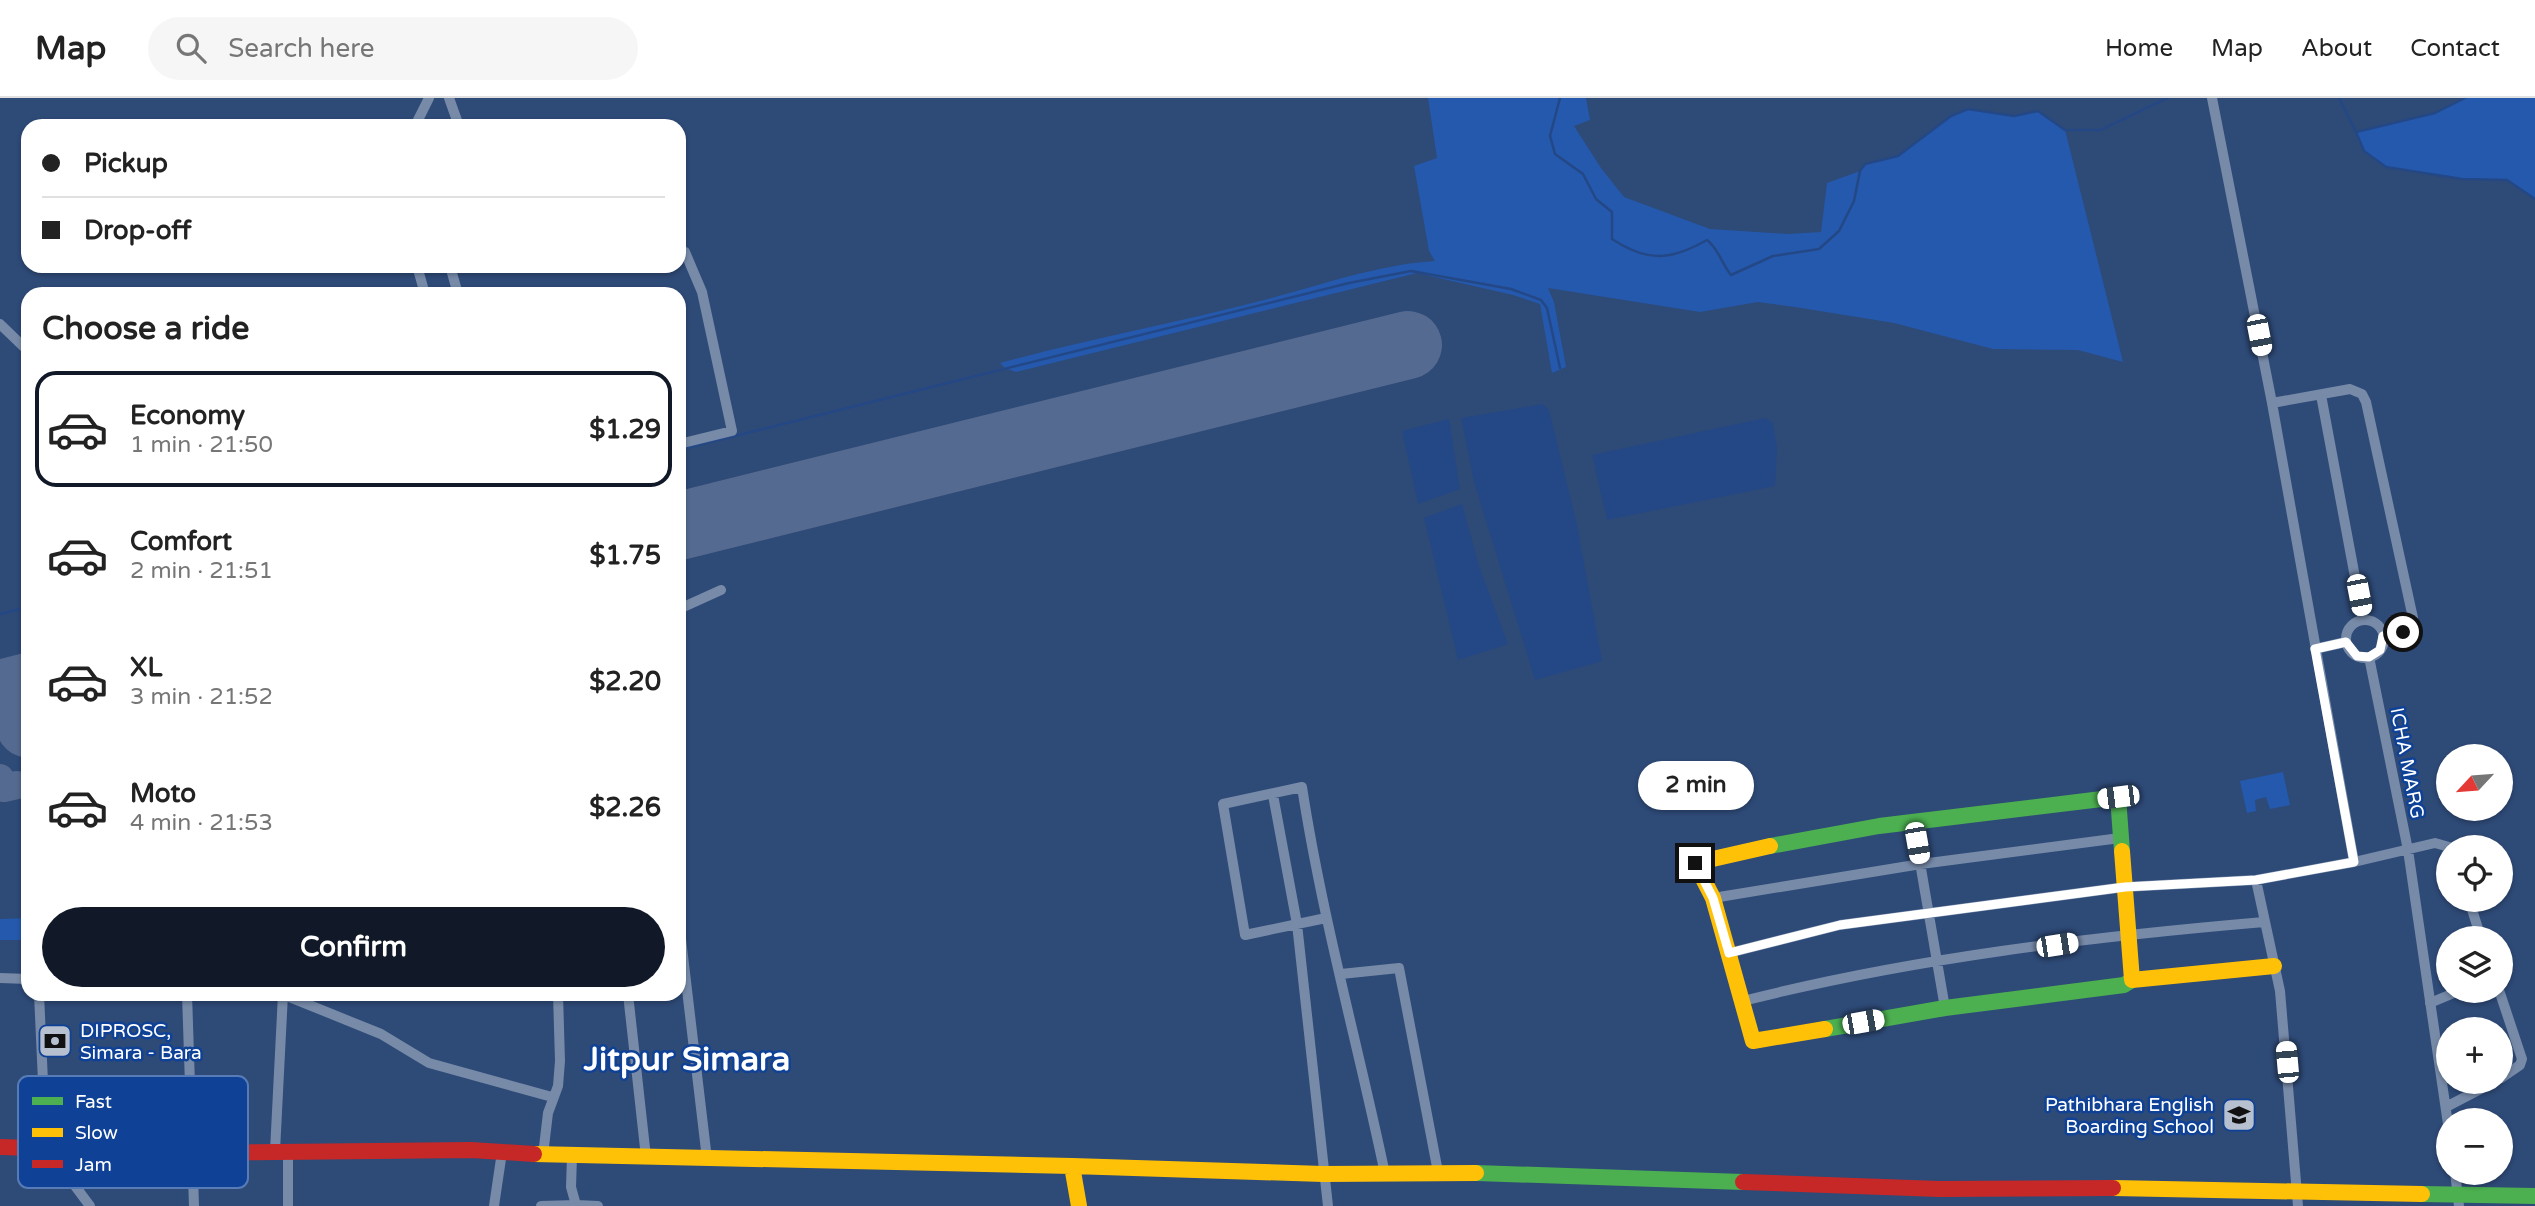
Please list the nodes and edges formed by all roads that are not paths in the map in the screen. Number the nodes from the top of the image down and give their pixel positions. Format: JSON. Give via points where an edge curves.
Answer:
{"nodes":[{"id":1,"x":429,"y":98,"type":"edge"},
{"id":2,"x":449,"y":98,"type":"edge"},
{"id":3,"x":2212,"y":98,"type":"edge"},
{"id":4,"x":418,"y":119,"type":"edge"},
{"id":5,"x":456,"y":119,"type":"edge"},
{"id":6,"x":686,"y":254,"type":"edge"},
{"id":7,"x":0,"y":324,"type":"edge"},
{"id":8,"x":21,"y":344,"type":"edge"},
{"id":9,"x":2321,"y":395,"type":"junction"},
{"id":10,"x":2272,"y":403,"type":"junction"},
{"id":11,"x":686,"y":442,"type":"edge"},
{"id":12,"x":721,"y":590,"type":"dead end"},
{"id":13,"x":686,"y":606,"type":"edge"},
{"id":14,"x":2364,"y":620,"type":"junction"},
{"id":15,"x":2383,"y":636,"type":"junction"},
{"id":16,"x":2346,"y":642,"type":"junction"},
{"id":17,"x":2315,"y":649,"type":"junction"},
{"id":18,"x":2369,"y":657,"type":"junction"},
{"id":19,"x":1273,"y":795,"type":"junction"},
{"id":20,"x":1913,"y":822,"type":"junction"},
{"id":21,"x":2120,"y":838,"type":"junction"},
{"id":22,"x":2436,"y":843,"type":"edge"},
{"id":23,"x":2408,"y":850,"type":"junction"},
{"id":24,"x":2354,"y":862,"type":"junction"},
{"id":25,"x":1921,"y":864,"type":"junction"},
{"id":26,"x":2256,"y":880,"type":"junction"},
{"id":27,"x":2125,"y":887,"type":"junction"},
{"id":28,"x":1713,"y":898,"type":"junction"},
{"id":29,"x":1928,"y":913,"type":"junction"},
{"id":30,"x":1326,"y":918,"type":"junction"},
{"id":31,"x":2264,"y":922,"type":"junction"},
{"id":32,"x":1297,"y":924,"type":"junction"},
{"id":33,"x":2127,"y":934,"type":"junction"},
{"id":34,"x":1729,"y":953,"type":"junction"},
{"id":35,"x":1937,"y":961,"type":"junction"},
{"id":36,"x":2274,"y":966,"type":"junction"},
{"id":37,"x":1341,"y":974,"type":"junction"},
{"id":38,"x":0,"y":978,"type":"edge"},
{"id":39,"x":21,"y":979,"type":"edge"},
{"id":40,"x":2132,"y":980,"type":"junction"},
{"id":41,"x":686,"y":981,"type":"edge"},
{"id":42,"x":2436,"y":1000,"type":"edge"},
{"id":43,"x":39,"y":1001,"type":"edge"},
{"id":44,"x":187,"y":1001,"type":"edge"},
{"id":45,"x":283,"y":1001,"type":"edge"},
{"id":46,"x":300,"y":1001,"type":"edge"},
{"id":47,"x":558,"y":1001,"type":"edge"},
{"id":48,"x":629,"y":1001,"type":"edge"},
{"id":49,"x":1743,"y":1001,"type":"junction"},
{"id":50,"x":2430,"y":1003,"type":"junction"},
{"id":51,"x":1945,"y":1008,"type":"junction"},
{"id":52,"x":2513,"y":1032,"type":"edge"},
{"id":53,"x":2513,"y":1070,"type":"edge"},
{"id":54,"x":43,"y":1076,"type":"edge"},
{"id":55,"x":191,"y":1076,"type":"edge"},
{"id":56,"x":2471,"y":1094,"type":"edge"},
{"id":57,"x":552,"y":1097,"type":"junction"},
{"id":58,"x":2446,"y":1107,"type":"joint"},
{"id":59,"x":0,"y":1147,"type":"edge"},
{"id":60,"x":18,"y":1147,"type":"edge"},
{"id":61,"x":281,"y":1151,"type":"junction"},
{"id":62,"x":248,"y":1152,"type":"edge"},
{"id":63,"x":502,"y":1152,"type":"junction"},
{"id":64,"x":543,"y":1155,"type":"junction"},
{"id":65,"x":572,"y":1156,"type":"junction"},
{"id":66,"x":646,"y":1157,"type":"junction"},
{"id":67,"x":707,"y":1159,"type":"junction"},
{"id":68,"x":1072,"y":1166,"type":"junction"},
{"id":69,"x":1438,"y":1172,"type":"junction"},
{"id":70,"x":1323,"y":1174,"type":"junction"},
{"id":71,"x":1385,"y":1174,"type":"junction"},
{"id":72,"x":77,"y":1188,"type":"edge"},
{"id":73,"x":193,"y":1188,"type":"edge"},
{"id":74,"x":2535,"y":1196,"type":"edge"},
{"id":75,"x":2298,"y":1198,"type":"edge"},
{"id":76,"x":2370,"y":1199,"type":"edge"},
{"id":77,"x":2459,"y":1200,"type":"edge"},
{"id":78,"x":576,"y":1205,"type":"edge"},
{"id":79,"x":90,"y":1206,"type":"edge"},
{"id":80,"x":194,"y":1206,"type":"edge"},
{"id":81,"x":288,"y":1206,"type":"edge"},
{"id":82,"x":494,"y":1206,"type":"edge"},
{"id":83,"x":541,"y":1206,"type":"edge"},
{"id":84,"x":598,"y":1206,"type":"edge"},
{"id":85,"x":1079,"y":1206,"type":"edge"},
{"id":86,"x":1328,"y":1206,"type":"edge"}],
"edges":[{"from":1,"to":4,"type":"street"},
{"from":2,"to":5,"type":"street"},
{"from":3,"to":10,"type":"street"},
{"from":6,"to":11,"type":"street","via":[[702,292],[732,431]]},
{"from":7,"to":8,"type":"street"},
{"from":9,"to":10,"type":"street"},
{"from":9,"to":14,"type":"street"},
{"from":9,"to":15,"type":"street","via":[[2356,390],[2366,402],[2413,618],[2410,629]]},
{"from":10,"to":17,"type":"street"},
{"from":12,"to":13,"type":"street"},
{"from":14,"to":15,"type":"street","via":[[2377,625]]},
{"from":14,"to":16,"type":"street","via":[[2352,625]]},
{"from":15,"to":18,"type":"street","via":[[2380,650]]},
{"from":16,"to":17,"type":"street"},
{"from":16,"to":18,"type":"street","via":[[2357,656]]},
{"from":17,"to":24,"type":"street"},
{"from":18,"to":23,"type":"street","name":"ICHA MARG"},
{"from":19,"to":30,"type":"street","via":[[1303,787]]},
{"from":19,"to":32,"type":"street"},
{"from":19,"to":32,"type":"street","via":[[1223,804],[1245,934]]},
{"from":20,"to":21,"type":"street","via":[[2118,797]]},
{"from":20,"to":25,"type":"street"},
{"from":20,"to":28,"type":"street","via":[[1701,860],[1695,863]]},
{"from":21,"to":25,"type":"street"},
{"from":21,"to":27,"type":"street"},
{"from":22,"to":23,"type":"street"},
{"from":23,"to":24,"type":"street"},
{"from":23,"to":50,"type":"street","name":"ICHA MARG"},
{"from":24,"to":26,"type":"street"},
{"from":25,"to":28,"type":"street"},
{"from":25,"to":29,"type":"street"},
{"from":26,"to":27,"type":"street"},
{"from":26,"to":31,"type":"street"},
{"from":27,"to":29,"type":"street"},
{"from":27,"to":33,"type":"street"},
{"from":28,"to":34,"type":"street"},
{"from":29,"to":34,"type":"street","via":[[1840,925]]},
{"from":29,"to":35,"type":"street"},
{"from":30,"to":32,"type":"street"},
{"from":30,"to":37,"type":"street"},
{"from":31,"to":33,"type":"street"},
{"from":31,"to":36,"type":"street"},
{"from":32,"to":70,"type":"street"},
{"from":33,"to":35,"type":"street"},
{"from":33,"to":40,"type":"street"},
{"from":34,"to":49,"type":"street"},
{"from":35,"to":49,"type":"street","via":[[1839,977]]},
{"from":35,"to":51,"type":"street"},
{"from":36,"to":40,"type":"street"},
{"from":36,"to":75,"type":"street","via":[[2285,1035]]},
{"from":37,"to":69,"type":"street","via":[[1399,968]]},
{"from":37,"to":71,"type":"street"},
{"from":38,"to":39,"type":"street"},
{"from":40,"to":51,"type":"street","via":[[2124,985]]},
{"from":41,"to":67,"type":"street"},
{"from":42,"to":50,"type":"street"},
{"from":43,"to":54,"type":"street"},
{"from":44,"to":55,"type":"street"},
{"from":45,"to":61,"type":"street"},
{"from":46,"to":57,"type":"street","via":[[381,1034],[429,1063]]},
{"from":47,"to":57,"type":"street","via":[[560,1060],[558,1086]]},
{"from":48,"to":66,"type":"street"},
{"from":49,"to":51,"type":"street","via":[[1752,1041]]},
{"from":50,"to":58,"type":"street","name":"ICHA MARG"},
{"from":52,"to":53,"type":"street","via":[[2522,1059]]},
{"from":56,"to":58,"type":"street"},
{"from":57,"to":64,"type":"street"},
{"from":59,"to":60,"type":"street"},
{"from":61,"to":62,"type":"street"},
{"from":61,"to":63,"type":"street"},
{"from":61,"to":81,"type":"street"},
{"from":63,"to":64,"type":"street"},
{"from":63,"to":82,"type":"street"},
{"from":64,"to":65,"type":"street"},
{"from":65,"to":66,"type":"street"},
{"from":65,"to":78,"type":"street","via":[[571,1187]]},
{"from":66,"to":67,"type":"street"},
{"from":67,"to":68,"type":"street"},
{"from":68,"to":70,"type":"street"},
{"from":68,"to":85,"type":"street"},
{"from":69,"to":71,"type":"street"},
{"from":69,"to":75,"type":"street"},
{"from":70,"to":71,"type":"street"},
{"from":70,"to":86,"type":"street"},
{"from":72,"to":79,"type":"street"},
{"from":73,"to":80,"type":"street"},
{"from":74,"to":77,"type":"street"},
{"from":75,"to":76,"type":"street"},
{"from":76,"to":77,"type":"street"},
{"from":78,"to":83,"type":"street"},
{"from":78,"to":84,"type":"street"}]}
